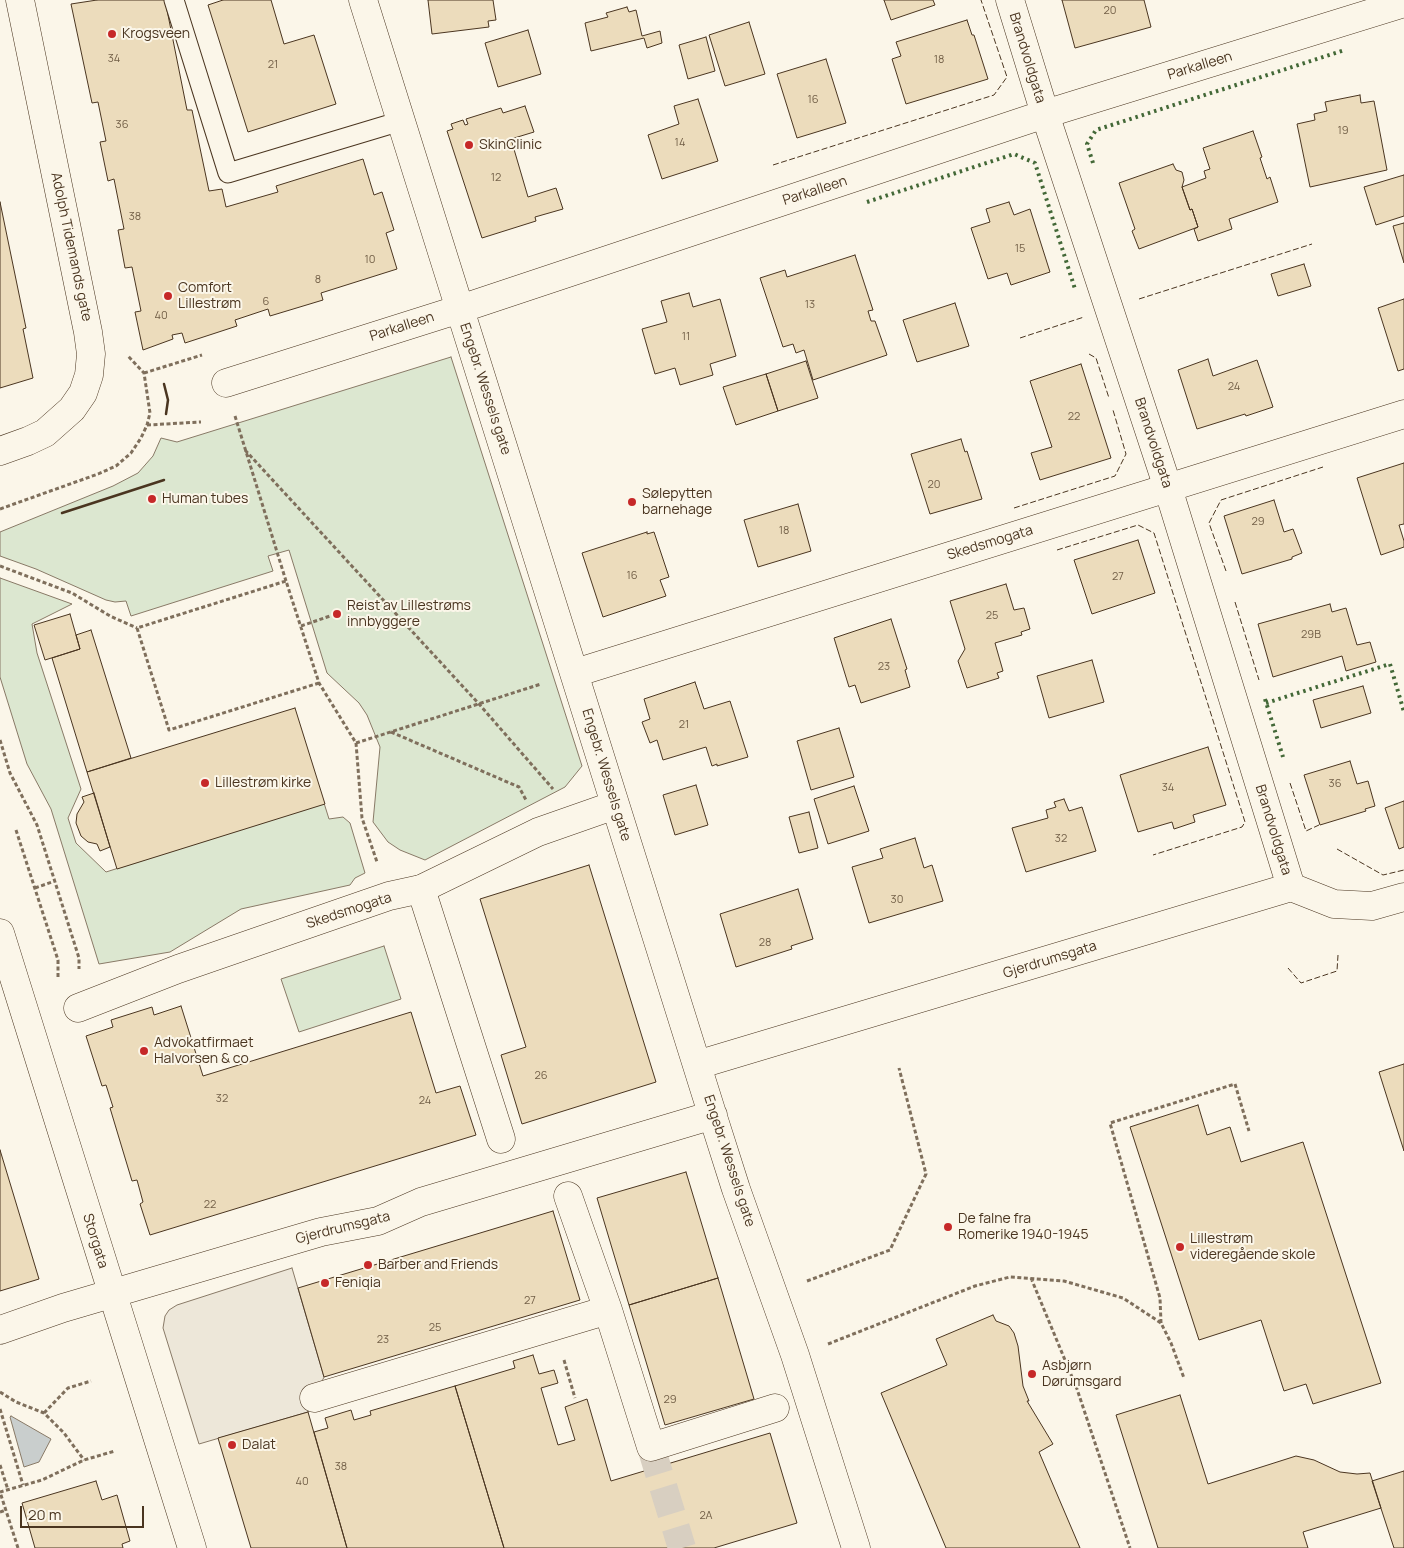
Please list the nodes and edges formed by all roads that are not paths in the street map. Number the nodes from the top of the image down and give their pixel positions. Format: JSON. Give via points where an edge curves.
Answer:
{"nodes":[{"id":1,"x":20,"y":0,"type":"edge"},
{"id":2,"x":174,"y":0,"type":"edge"},
{"id":3,"x":363,"y":0,"type":"edge"},
{"id":4,"x":1010,"y":0,"type":"edge"},
{"id":5,"x":1404,"y":3,"type":"edge"},
{"id":6,"x":1045,"y":114,"type":"junction"},
{"id":7,"x":401,"y":121,"type":"junction"},
{"id":8,"x":460,"y":309,"type":"junction"},
{"id":9,"x":226,"y":383,"type":"road end"},
{"id":10,"x":1404,"y":414,"type":"edge"},
{"id":11,"x":0,"y":451,"type":"edge"},
{"id":12,"x":1168,"y":488,"type":"junction"},
{"id":13,"x":575,"y":673,"type":"junction"},
{"id":14,"x":615,"y":805,"type":"junction"},
{"id":15,"x":1292,"y":887,"type":"junction"},
{"id":16,"x":421,"y":889,"type":"junction"},
{"id":17,"x":1404,"y":897,"type":"edge"},
{"id":18,"x":0,"y":933,"type":"edge"},
{"id":19,"x":8,"y":985,"type":"edge"},
{"id":20,"x":78,"y":1008,"type":"road end"},
{"id":21,"x":697,"y":1065,"type":"junction"},
{"id":22,"x":713,"y":1115,"type":"junction"},
{"id":23,"x":501,"y":1140,"type":"dead end"},
{"id":24,"x":568,"y":1196,"type":"dead end"},
{"id":25,"x":112,"y":1294,"type":"junction"},
{"id":26,"x":608,"y":1310,"type":"junction"},
{"id":27,"x":0,"y":1330,"type":"edge"},
{"id":28,"x":314,"y":1398,"type":"dead end"},
{"id":29,"x":775,"y":1408,"type":"dead end"},
{"id":30,"x":192,"y":1548,"type":"edge"},
{"id":31,"x":856,"y":1548,"type":"edge"}],
"edges":[{"from":1,"to":11,"type":"street","name":"Adolph Tidemands gate","via":[[91,354],[83,393],[72,409],[45,433]]},
{"from":2,"to":7,"type":"lane","via":[[228,173]]},
{"from":3,"to":7,"type":"street","name":"Engebr. Wessels gate"},
{"from":4,"to":6,"type":"street","name":"Brandvoldgata"},
{"from":5,"to":6,"type":"street","name":"Parkalleen"},
{"from":6,"to":8,"type":"street","name":"Parkalleen"},
{"from":6,"to":12,"type":"street","name":"Brandvoldgata"},
{"from":7,"to":8,"type":"street","name":"Engebr. Wessels gate"},
{"from":8,"to":9,"type":"street","name":"Parkalleen"},
{"from":8,"to":13,"type":"street","name":"Engebr. Wessels gate"},
{"from":10,"to":12,"type":"street","name":"Skedsmogata"},
{"from":12,"to":13,"type":"street","name":"Skedsmogata"},
{"from":12,"to":15,"type":"street","name":"Brandvoldgata"},
{"from":13,"to":14,"type":"street","name":"Engebr. Wessels gate"},
{"from":14,"to":16,"type":"street","name":"Skedsmogata","via":[[538,832]]},
{"from":14,"to":21,"type":"street","name":"Engebr. Wessels gate"},
{"from":15,"to":17,"type":"street","via":[[1334,904],[1372,906]]},
{"from":15,"to":21,"type":"street","name":"Gjerdrumsgata"},
{"from":16,"to":20,"type":"street","name":"Skedsmogata","via":[[389,896],[178,969]]},
{"from":16,"to":23,"type":"street"},
{"from":18,"to":19,"type":"street","name":"Storgata"},
{"from":19,"to":25,"type":"street","name":"Storgata"},
{"from":21,"to":22,"type":"street","name":"Engebr. Wessels gate"},
{"from":22,"to":25,"type":"street","name":"Gjerdrumsgata","via":[[421,1202],[378,1221],[320,1232]]},
{"from":22,"to":31,"type":"street","name":"Engebr. Wessels gate","via":[[795,1355]]},
{"from":24,"to":26,"type":"street"},
{"from":25,"to":27,"type":"street","name":"Gjerdrumsgata"},
{"from":25,"to":30,"type":"street","name":"Storgata"},
{"from":26,"to":28,"type":"street"},
{"from":26,"to":29,"type":"street","via":[[651,1447]]}]}
